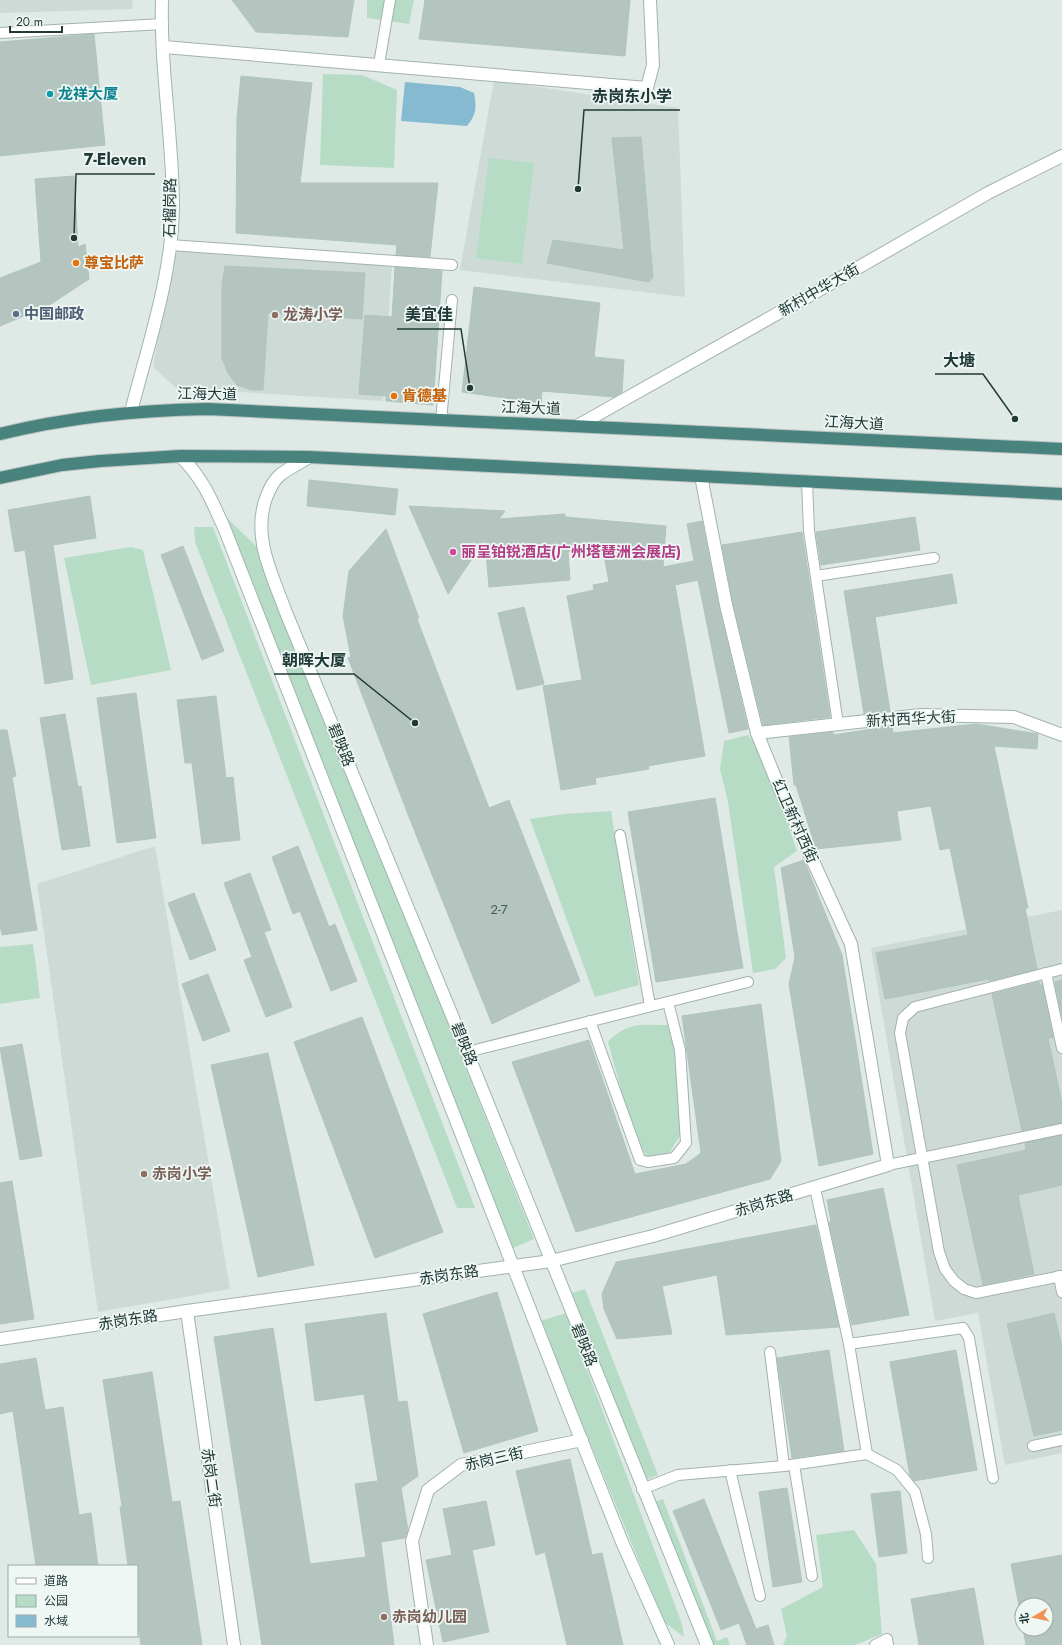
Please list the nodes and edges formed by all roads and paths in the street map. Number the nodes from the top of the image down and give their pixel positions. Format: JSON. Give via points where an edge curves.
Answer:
{"nodes":[{"id":1,"x":162,"y":0,"type":"edge"},
{"id":2,"x":390,"y":0,"type":"edge"},
{"id":3,"x":650,"y":0,"type":"edge"},
{"id":4,"x":163,"y":24,"type":"junction"},
{"id":5,"x":0,"y":33,"type":"edge"},
{"id":6,"x":164,"y":47,"type":"junction"},
{"id":7,"x":379,"y":64,"type":"junction"},
{"id":8,"x":1062,"y":156,"type":"edge"},
{"id":9,"x":170,"y":244,"type":"junction"},
{"id":10,"x":452,"y":265,"type":"dead end"},
{"id":11,"x":452,"y":300,"type":"dead end"},
{"id":12,"x":131,"y":412,"type":"junction"},
{"id":13,"x":441,"y":421,"type":"junction"},
{"id":14,"x":577,"y":426,"type":"junction"},
{"id":15,"x":0,"y":434,"type":"edge"},
{"id":16,"x":1062,"y":449,"type":"edge"},
{"id":17,"x":180,"y":456,"type":"junction"},
{"id":18,"x":309,"y":457,"type":"junction"},
{"id":19,"x":701,"y":476,"type":"junction"},
{"id":20,"x":0,"y":478,"type":"edge"},
{"id":21,"x":807,"y":481,"type":"junction"},
{"id":22,"x":1062,"y":494,"type":"edge"},
{"id":23,"x":934,"y":558,"type":"dead end"},
{"id":24,"x":816,"y":576,"type":"junction"},
{"id":25,"x":838,"y":724,"type":"junction"},
{"id":26,"x":757,"y":733,"type":"junction"},
{"id":27,"x":1062,"y":735,"type":"edge"},
{"id":28,"x":620,"y":835,"type":"dead end"},
{"id":29,"x":1062,"y":969,"type":"edge"},
{"id":30,"x":1046,"y":973,"type":"junction"},
{"id":31,"x":748,"y":982,"type":"dead end"},
{"id":32,"x":668,"y":1002,"type":"junction"},
{"id":33,"x":650,"y":1006,"type":"junction"},
{"id":34,"x":590,"y":1022,"type":"junction"},
{"id":35,"x":1062,"y":1048,"type":"edge"},
{"id":36,"x":467,"y":1052,"type":"junction"},
{"id":37,"x":1062,"y":1129,"type":"edge"},
{"id":38,"x":922,"y":1159,"type":"junction"},
{"id":39,"x":888,"y":1165,"type":"junction"},
{"id":40,"x":815,"y":1188,"type":"junction"},
{"id":41,"x":551,"y":1261,"type":"junction"},
{"id":42,"x":514,"y":1266,"type":"junction"},
{"id":43,"x":1060,"y":1276,"type":"edge"},
{"id":44,"x":1062,"y":1292,"type":"edge"},
{"id":45,"x":187,"y":1311,"type":"junction"},
{"id":46,"x":0,"y":1339,"type":"edge"},
{"id":47,"x":849,"y":1344,"type":"junction"},
{"id":48,"x":770,"y":1352,"type":"dead end"},
{"id":49,"x":582,"y":1440,"type":"junction"},
{"id":50,"x":1062,"y":1440,"type":"edge"},
{"id":51,"x":1033,"y":1446,"type":"dead end"},
{"id":52,"x":867,"y":1454,"type":"junction"},
{"id":53,"x":789,"y":1465,"type":"junction"},
{"id":54,"x":730,"y":1470,"type":"junction"},
{"id":55,"x":993,"y":1478,"type":"dead end"},
{"id":56,"x":642,"y":1489,"type":"junction"},
{"id":57,"x":928,"y":1558,"type":"dead end"},
{"id":58,"x":812,"y":1576,"type":"dead end"},
{"id":59,"x":760,"y":1596,"type":"dead end"},
{"id":60,"x":234,"y":1645,"type":"edge"},
{"id":61,"x":427,"y":1645,"type":"edge"},
{"id":62,"x":668,"y":1645,"type":"edge"},
{"id":63,"x":707,"y":1645,"type":"edge"},
{"id":64,"x":875,"y":1645,"type":"edge"},
{"id":65,"x":888,"y":1645,"type":"edge"}],
"edges":[{"from":1,"to":4,"type":"street","name":"石榴岗路"},
{"from":2,"to":7,"type":"lane"},
{"from":3,"to":7,"type":"street","via":[[653,65],[647,88]]},
{"from":4,"to":5,"type":"lane"},
{"from":4,"to":6,"type":"street","name":"石榴岗路"},
{"from":6,"to":7,"type":"street"},
{"from":6,"to":9,"type":"street","name":"石榴岗路","via":[[172,206]]},
{"from":8,"to":14,"type":"street","name":"新村中华大街","via":[[988,192]]},
{"from":9,"to":10,"type":"lane"},
{"from":9,"to":12,"type":"street","name":"石榴岗路","via":[[161,295]]},
{"from":11,"to":13,"type":"lane"},
{"from":12,"to":13,"type":"highway","name":"江海大道","via":[[208,409]]},
{"from":12,"to":15,"type":"highway","name":"江海大道","via":[[55,422]]},
{"from":13,"to":14,"type":"highway","name":"江海大道"},
{"from":14,"to":16,"type":"highway","name":"江海大道"},
{"from":17,"to":18,"type":"highway"},
{"from":17,"to":20,"type":"highway","via":[[62,465]]},
{"from":17,"to":42,"type":"street","name":"碧映路","via":[[202,482],[225,530]]},
{"from":18,"to":19,"type":"highway"},
{"from":18,"to":36,"type":"street","name":"碧映路","via":[[279,476],[268,491],[261,512],[260,534],[285,610]]},
{"from":19,"to":21,"type":"highway"},
{"from":19,"to":26,"type":"street","name":"红卫新村西街","via":[[726,605]]},
{"from":21,"to":22,"type":"highway"},
{"from":21,"to":24,"type":"lane","via":[[809,531]]},
{"from":23,"to":24,"type":"lane"},
{"from":24,"to":25,"type":"lane"},
{"from":25,"to":26,"type":"street","name":"新村西华大街"},
{"from":25,"to":27,"type":"street","name":"新村西华大街","via":[[921,715],[1014,717]]},
{"from":26,"to":39,"type":"street","name":"红卫新村西街","via":[[851,944]]},
{"from":28,"to":33,"type":"lane"},
{"from":29,"to":30,"type":"lane"},
{"from":30,"to":35,"type":"lane"},
{"from":30,"to":38,"type":"lane","via":[[915,1007],[903,1018],[900,1033]]},
{"from":31,"to":32,"type":"lane"},
{"from":32,"to":33,"type":"lane"},
{"from":32,"to":34,"type":"lane","via":[[680,1050],[686,1143],[674,1158],[648,1162],[640,1160]]},
{"from":33,"to":34,"type":"lane"},
{"from":34,"to":36,"type":"lane"},
{"from":36,"to":41,"type":"street","name":"碧映路"},
{"from":37,"to":38,"type":"lane"},
{"from":38,"to":39,"type":"lane"},
{"from":38,"to":43,"type":"lane","via":[[939,1252],[945,1269],[954,1281],[964,1289],[976,1293]]},
{"from":39,"to":40,"type":"street","name":"赤岗东路"},
{"from":40,"to":41,"type":"street","name":"赤岗东路","via":[[653,1236]]},
{"from":40,"to":47,"type":"lane"},
{"from":41,"to":42,"type":"street","name":"赤岗东路"},
{"from":41,"to":56,"type":"street","name":"碧映路"},
{"from":42,"to":45,"type":"street","name":"赤岗东路"},
{"from":42,"to":49,"type":"street","name":"碧映路"},
{"from":43,"to":44,"type":"lane"},
{"from":45,"to":46,"type":"street","name":"赤岗东路"},
{"from":45,"to":60,"type":"street","name":"赤岗二街"},
{"from":47,"to":52,"type":"lane"},
{"from":47,"to":55,"type":"lane","via":[[963,1328],[969,1338]]},
{"from":48,"to":53,"type":"lane"},
{"from":49,"to":61,"type":"street","name":"赤岗三街","via":[[461,1465],[428,1490],[412,1540]]},
{"from":49,"to":62,"type":"street","name":"碧映路","via":[[622,1542]]},
{"from":50,"to":51,"type":"lane"},
{"from":52,"to":53,"type":"lane"},
{"from":52,"to":57,"type":"lane","via":[[897,1470],[915,1492],[926,1534]]},
{"from":53,"to":54,"type":"lane"},
{"from":53,"to":58,"type":"lane"},
{"from":54,"to":56,"type":"lane","via":[[678,1475]]},
{"from":54,"to":59,"type":"lane"},
{"from":56,"to":63,"type":"street","name":"碧映路"},
{"from":64,"to":65,"type":"lane","via":[[887,1639]]}]}
